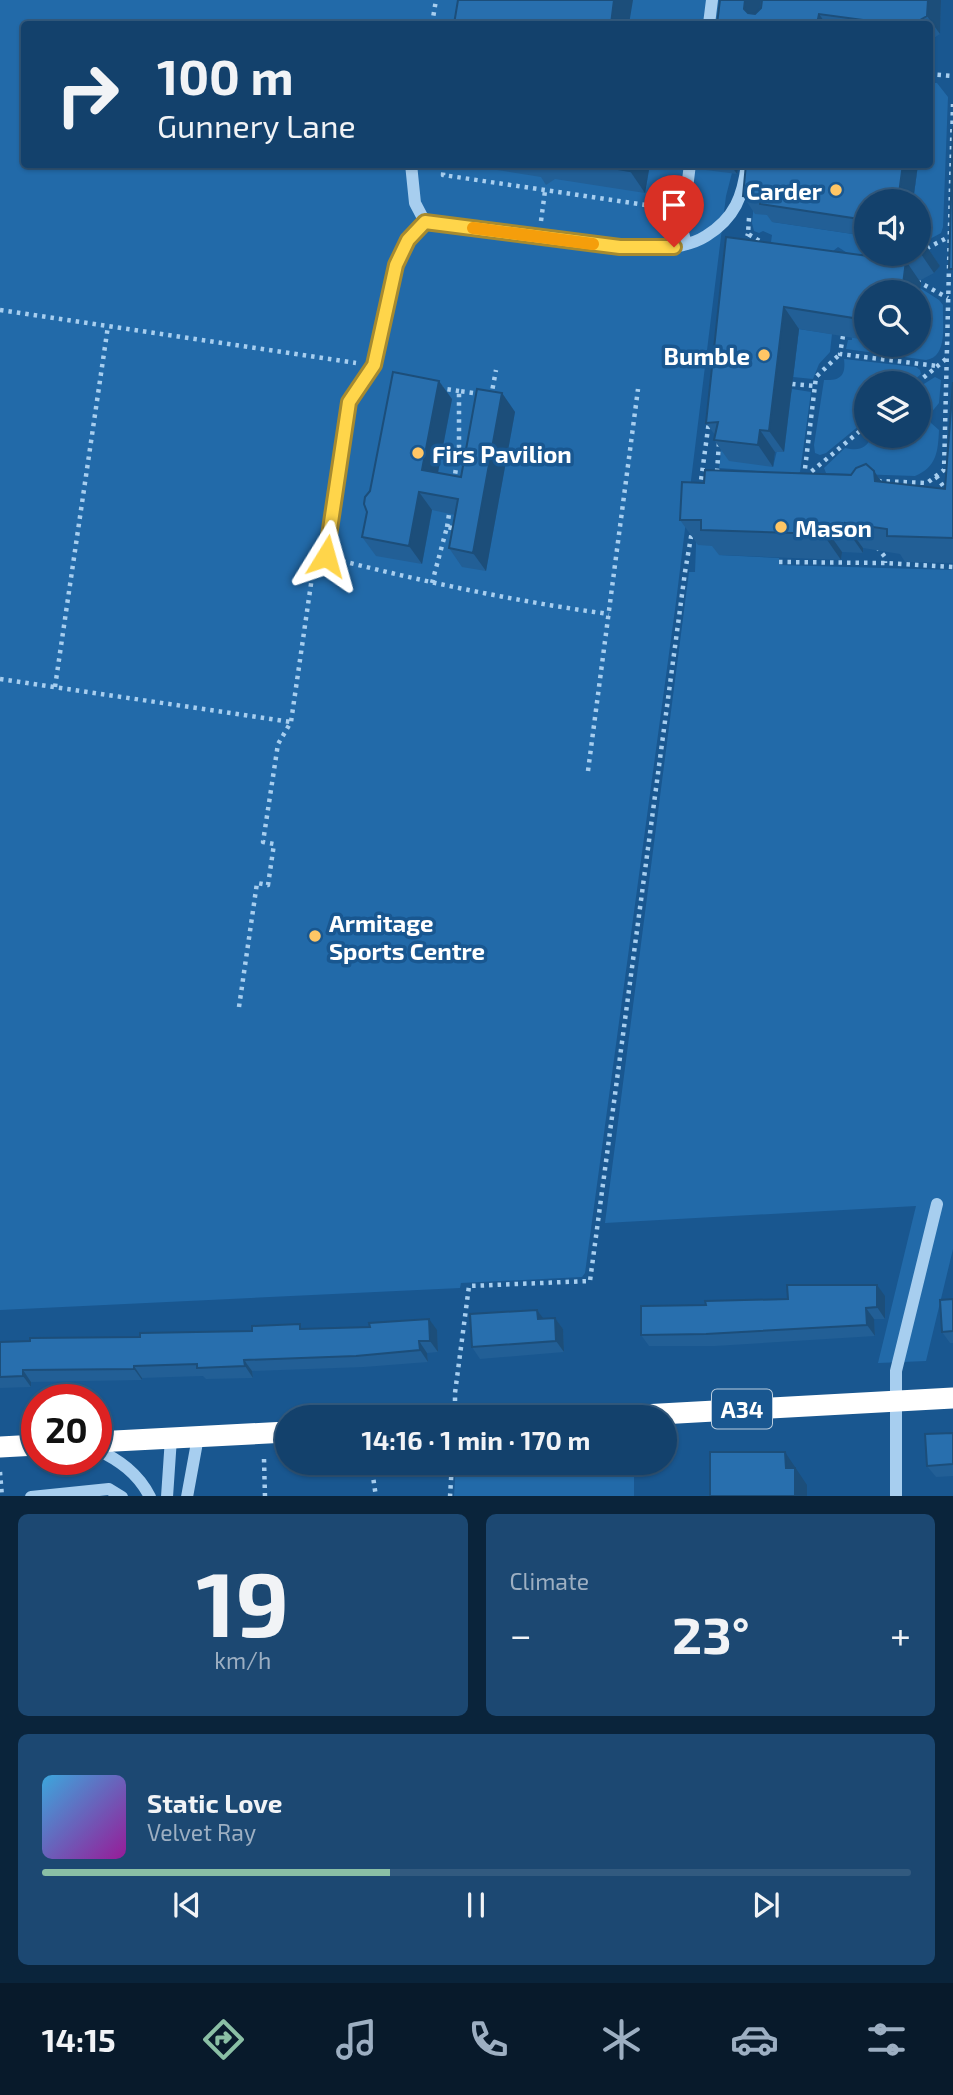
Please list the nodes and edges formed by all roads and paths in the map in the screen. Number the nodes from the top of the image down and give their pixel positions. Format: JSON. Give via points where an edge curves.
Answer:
{"nodes":[{"id":1,"x":436,"y":0,"type":"edge"},
{"id":2,"x":712,"y":0,"type":"edge"},
{"id":3,"x":432,"y":21,"type":"edge"},
{"id":4,"x":709,"y":21,"type":"edge"},
{"id":5,"x":933,"y":74,"type":"edge"},
{"id":6,"x":953,"y":76,"type":"edge"},
{"id":7,"x":953,"y":104,"type":"edge"},
{"id":8,"x":411,"y":168,"type":"edge"},
{"id":9,"x":444,"y":168,"type":"edge"},
{"id":10,"x":689,"y":168,"type":"edge"},
{"id":11,"x":746,"y":168,"type":"edge"},
{"id":12,"x":545,"y":191,"type":"junction"},
{"id":13,"x":738,"y":206,"type":"junction"},
{"id":14,"x":683,"y":216,"type":"junction"},
{"id":15,"x":425,"y":222,"type":"junction"},
{"id":16,"x":952,"y":223,"type":"edge"},
{"id":17,"x":748,"y":234,"type":"junction"},
{"id":18,"x":538,"y":236,"type":"junction"},
{"id":19,"x":950,"y":236,"type":"junction"},
{"id":20,"x":686,"y":244,"type":"junction"},
{"id":21,"x":931,"y":246,"type":"edge"},
{"id":22,"x":770,"y":248,"type":"edge"},
{"id":23,"x":738,"y":253,"type":"edge"},
{"id":24,"x":915,"y":279,"type":"dead end"},
{"id":25,"x":948,"y":298,"type":"junction"},
{"id":26,"x":0,"y":310,"type":"edge"},
{"id":27,"x":951,"y":323,"type":"edge"},
{"id":28,"x":108,"y":326,"type":"junction"},
{"id":29,"x":843,"y":336,"type":"edge"},
{"id":30,"x":840,"y":354,"type":"junction"},
{"id":31,"x":947,"y":358,"type":"junction"},
{"id":32,"x":374,"y":365,"type":"junction"},
{"id":33,"x":937,"y":366,"type":"junction"},
{"id":34,"x":495,"y":370,"type":"dead end"},
{"id":35,"x":931,"y":371,"type":"edge"},
{"id":36,"x":792,"y":384,"type":"dead end"},
{"id":37,"x":815,"y":386,"type":"junction"},
{"id":38,"x":433,"y":387,"type":"edge"},
{"id":39,"x":638,"y":389,"type":"dead end"},
{"id":40,"x":459,"y":391,"type":"junction"},
{"id":41,"x":491,"y":395,"type":"junction"},
{"id":42,"x":946,"y":407,"type":"junction"},
{"id":43,"x":953,"y":407,"type":"edge"},
{"id":44,"x":488,"y":409,"type":"edge"},
{"id":45,"x":709,"y":416,"type":"edge"},
{"id":46,"x":720,"y":430,"type":"edge"},
{"id":47,"x":854,"y":436,"type":"edge"},
{"id":48,"x":459,"y":447,"type":"junction"},
{"id":49,"x":470,"y":448,"type":"edge"},
{"id":50,"x":730,"y":473,"type":"edge"},
{"id":51,"x":936,"y":476,"type":"junction"},
{"id":52,"x":794,"y":478,"type":"edge"},
{"id":53,"x":804,"y":478,"type":"junction"},
{"id":54,"x":818,"y":479,"type":"edge"},
{"id":55,"x":873,"y":481,"type":"edge"},
{"id":56,"x":453,"y":487,"type":"edge"},
{"id":57,"x":698,"y":496,"type":"edge"},
{"id":58,"x":953,"y":500,"type":"edge"},
{"id":59,"x":451,"y":501,"type":"edge"},
{"id":60,"x":694,"y":522,"type":"edge"},
{"id":61,"x":447,"y":527,"type":"junction"},
{"id":62,"x":466,"y":531,"type":"edge"},
{"id":63,"x":876,"y":542,"type":"edge"},
{"id":64,"x":326,"y":556,"type":"junction"},
{"id":65,"x":779,"y":562,"type":"dead end"},
{"id":66,"x":885,"y":563,"type":"junction"},
{"id":67,"x":953,"y":567,"type":"edge"},
{"id":68,"x":432,"y":583,"type":"junction"},
{"id":69,"x":609,"y":614,"type":"junction"},
{"id":70,"x":0,"y":679,"type":"edge"},
{"id":71,"x":55,"y":687,"type":"junction"},
{"id":72,"x":291,"y":722,"type":"junction"},
{"id":73,"x":588,"y":771,"type":"dead end"},
{"id":74,"x":239,"y":1007,"type":"dead end"},
{"id":75,"x":937,"y":1204,"type":"dead end"},
{"id":76,"x":953,"y":1398,"type":"edge"},
{"id":77,"x":896,"y":1401,"type":"junction"},
{"id":78,"x":456,"y":1405,"type":"edge"},
{"id":79,"x":677,"y":1413,"type":"edge"},
{"id":80,"x":275,"y":1433,"type":"edge"},
{"id":81,"x":198,"y":1437,"type":"junction"},
{"id":82,"x":171,"y":1438,"type":"junction"},
{"id":83,"x":112,"y":1441,"type":"edge"},
{"id":84,"x":21,"y":1446,"type":"edge"},
{"id":85,"x":0,"y":1447,"type":"edge"},
{"id":86,"x":112,"y":1456,"type":"edge"},
{"id":87,"x":264,"y":1459,"type":"dead end"},
{"id":88,"x":0,"y":1472,"type":"edge"},
{"id":89,"x":373,"y":1475,"type":"edge"},
{"id":90,"x":451,"y":1475,"type":"edge"},
{"id":91,"x":2,"y":1496,"type":"edge"},
{"id":92,"x":31,"y":1496,"type":"edge"},
{"id":93,"x":122,"y":1496,"type":"edge"},
{"id":94,"x":150,"y":1496,"type":"edge"},
{"id":95,"x":167,"y":1496,"type":"edge"},
{"id":96,"x":187,"y":1496,"type":"edge"},
{"id":97,"x":265,"y":1496,"type":"edge"},
{"id":98,"x":376,"y":1496,"type":"edge"},
{"id":99,"x":450,"y":1496,"type":"edge"},
{"id":100,"x":896,"y":1496,"type":"edge"}],
"edges":[{"from":1,"to":3,"type":"path"},
{"from":2,"to":4,"type":"street"},
{"from":5,"to":6,"type":"path"},
{"from":7,"to":16,"type":"path"},
{"from":8,"to":15,"type":"street","via":[[415,203]]},
{"from":9,"to":12,"type":"path","via":[[443,175]]},
{"from":10,"to":14,"type":"street"},
{"from":11,"to":13,"type":"street"},
{"from":12,"to":14,"type":"path","via":[[659,207]]},
{"from":12,"to":18,"type":"path"},
{"from":13,"to":17,"type":"path","via":[[749,210]]},
{"from":13,"to":20,"type":"street","via":[[706,237]]},
{"from":14,"to":20,"type":"street"},
{"from":15,"to":18,"type":"street"},
{"from":15,"to":32,"type":"street","via":[[408,240],[396,265]]},
{"from":16,"to":19,"type":"path"},
{"from":17,"to":22,"type":"path"},
{"from":17,"to":23,"type":"path"},
{"from":18,"to":20,"type":"street","via":[[620,247]]},
{"from":19,"to":21,"type":"path"},
{"from":19,"to":25,"type":"path"},
{"from":24,"to":25,"type":"path"},
{"from":25,"to":27,"type":"path"},
{"from":26,"to":28,"type":"path"},
{"from":27,"to":31,"type":"path"},
{"from":28,"to":32,"type":"path"},
{"from":28,"to":71,"type":"path"},
{"from":29,"to":30,"type":"path"},
{"from":30,"to":33,"type":"path"},
{"from":30,"to":37,"type":"path","via":[[816,377]]},
{"from":31,"to":33,"type":"path"},
{"from":31,"to":42,"type":"path"},
{"from":32,"to":64,"type":"street","via":[[349,402]]},
{"from":33,"to":35,"type":"path"},
{"from":34,"to":41,"type":"path"},
{"from":36,"to":37,"type":"path"},
{"from":37,"to":53,"type":"path"},
{"from":38,"to":40,"type":"path"},
{"from":39,"to":69,"type":"path"},
{"from":40,"to":41,"type":"path"},
{"from":40,"to":48,"type":"path"},
{"from":41,"to":44,"type":"path"},
{"from":42,"to":43,"type":"path"},
{"from":42,"to":51,"type":"path","via":[[944,470]]},
{"from":45,"to":57,"type":"path"},
{"from":46,"to":50,"type":"path","via":[[717,472]]},
{"from":47,"to":53,"type":"path"},
{"from":48,"to":49,"type":"path"},
{"from":48,"to":56,"type":"path"},
{"from":51,"to":55,"type":"path","via":[[927,483]]},
{"from":51,"to":58,"type":"path"},
{"from":52,"to":53,"type":"path"},
{"from":53,"to":54,"type":"path"},
{"from":59,"to":61,"type":"path"},
{"from":60,"to":78,"type":"path","via":[[590,1281],[469,1286]]},
{"from":61,"to":62,"type":"path"},
{"from":61,"to":68,"type":"path"},
{"from":63,"to":66,"type":"path"},
{"from":64,"to":68,"type":"path"},
{"from":64,"to":72,"type":"path","via":[[312,577]]},
{"from":65,"to":66,"type":"path"},
{"from":66,"to":67,"type":"path"},
{"from":68,"to":69,"type":"path"},
{"from":69,"to":73,"type":"path"},
{"from":70,"to":71,"type":"path"},
{"from":71,"to":72,"type":"path"},
{"from":72,"to":74,"type":"path","via":[[278,744],[263,842],[274,844],[268,885],[257,883]]},
{"from":75,"to":77,"type":"street","via":[[896,1371]]},
{"from":76,"to":77,"type":"highway","number":"A34"},
{"from":77,"to":79,"type":"highway","number":"A34"},
{"from":77,"to":100,"type":"street"},
{"from":80,"to":81,"type":"highway"},
{"from":81,"to":82,"type":"highway"},
{"from":81,"to":96,"type":"street"},
{"from":82,"to":83,"type":"highway"},
{"from":82,"to":95,"type":"street"},
{"from":84,"to":85,"type":"highway"},
{"from":86,"to":94,"type":"street","via":[[143,1482]]},
{"from":87,"to":97,"type":"path"},
{"from":88,"to":91,"type":"path"},
{"from":89,"to":98,"type":"path"},
{"from":90,"to":99,"type":"path"},
{"from":92,"to":93,"type":"street","via":[[109,1489]]}]}
